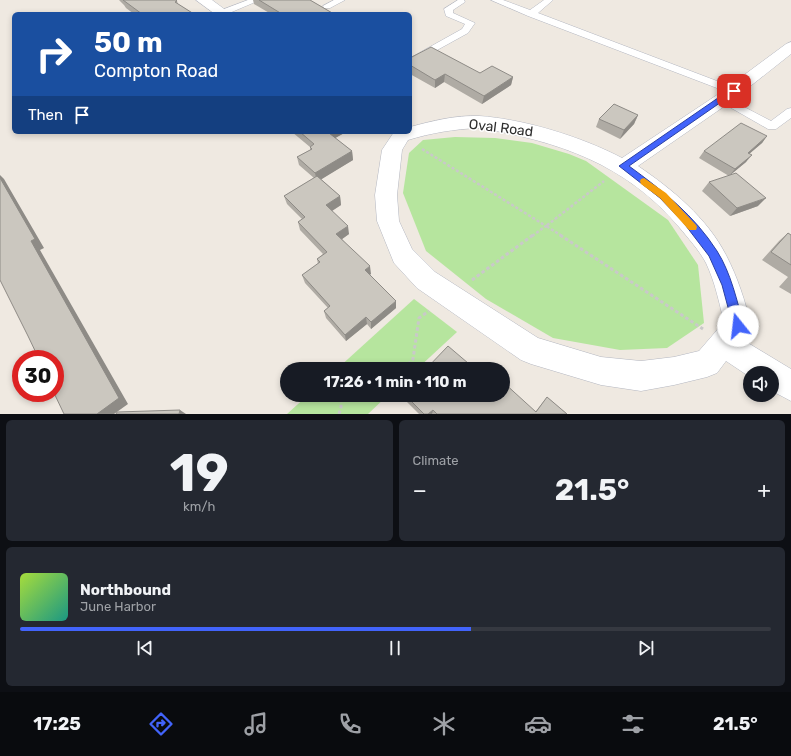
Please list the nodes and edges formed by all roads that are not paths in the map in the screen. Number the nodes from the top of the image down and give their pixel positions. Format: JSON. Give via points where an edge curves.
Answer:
{"nodes":[{"id":1,"x":203,"y":0,"type":"edge"},
{"id":2,"x":256,"y":0,"type":"edge"},
{"id":3,"x":341,"y":0,"type":"edge"},
{"id":4,"x":495,"y":0,"type":"edge"},
{"id":5,"x":549,"y":0,"type":"edge"},
{"id":6,"x":461,"y":2,"type":"dead end"},
{"id":7,"x":327,"y":6,"type":"dead end"},
{"id":8,"x":221,"y":12,"type":"edge"},
{"id":9,"x":226,"y":12,"type":"edge"},
{"id":10,"x":531,"y":14,"type":"junction"},
{"id":11,"x":791,"y":47,"type":"edge"},
{"id":12,"x":412,"y":61,"type":"edge"},
{"id":13,"x":728,"y":95,"type":"junction"},
{"id":14,"x":791,"y":112,"type":"edge"},
{"id":15,"x":412,"y":131,"type":"edge"},
{"id":16,"x":398,"y":134,"type":"edge"},
{"id":17,"x":624,"y":166,"type":"junction"},
{"id":18,"x":723,"y":342,"type":"junction"},
{"id":19,"x":759,"y":366,"type":"edge"},
{"id":20,"x":779,"y":379,"type":"edge"},
{"id":21,"x":791,"y":386,"type":"edge"}],
"edges":[{"from":1,"to":8,"type":"street"},
{"from":2,"to":9,"type":"lane"},
{"from":3,"to":7,"type":"lane"},
{"from":4,"to":10,"type":"lane"},
{"from":5,"to":10,"type":"lane"},
{"from":6,"to":12,"type":"lane","via":[[448,9],[449,14],[470,23],[465,31]]},
{"from":10,"to":13,"type":"lane"},
{"from":11,"to":13,"type":"street"},
{"from":13,"to":14,"type":"lane","via":[[772,126]]},
{"from":13,"to":17,"type":"street"},
{"from":15,"to":17,"type":"street","name":"Oval Road","via":[[450,123],[478,122],[516,127],[552,136]]},
{"from":16,"to":18,"type":"street","name":"Oval Road","via":[[392,150],[386,195],[388,221],[403,256],[426,280],[531,350],[601,371],[641,376],[707,363]]},
{"from":17,"to":18,"type":"street","name":"Oval Road","via":[[663,196],[687,220],[713,254],[727,285],[738,326]]},
{"from":18,"to":19,"type":"street"},
{"from":20,"to":21,"type":"street"}]}
